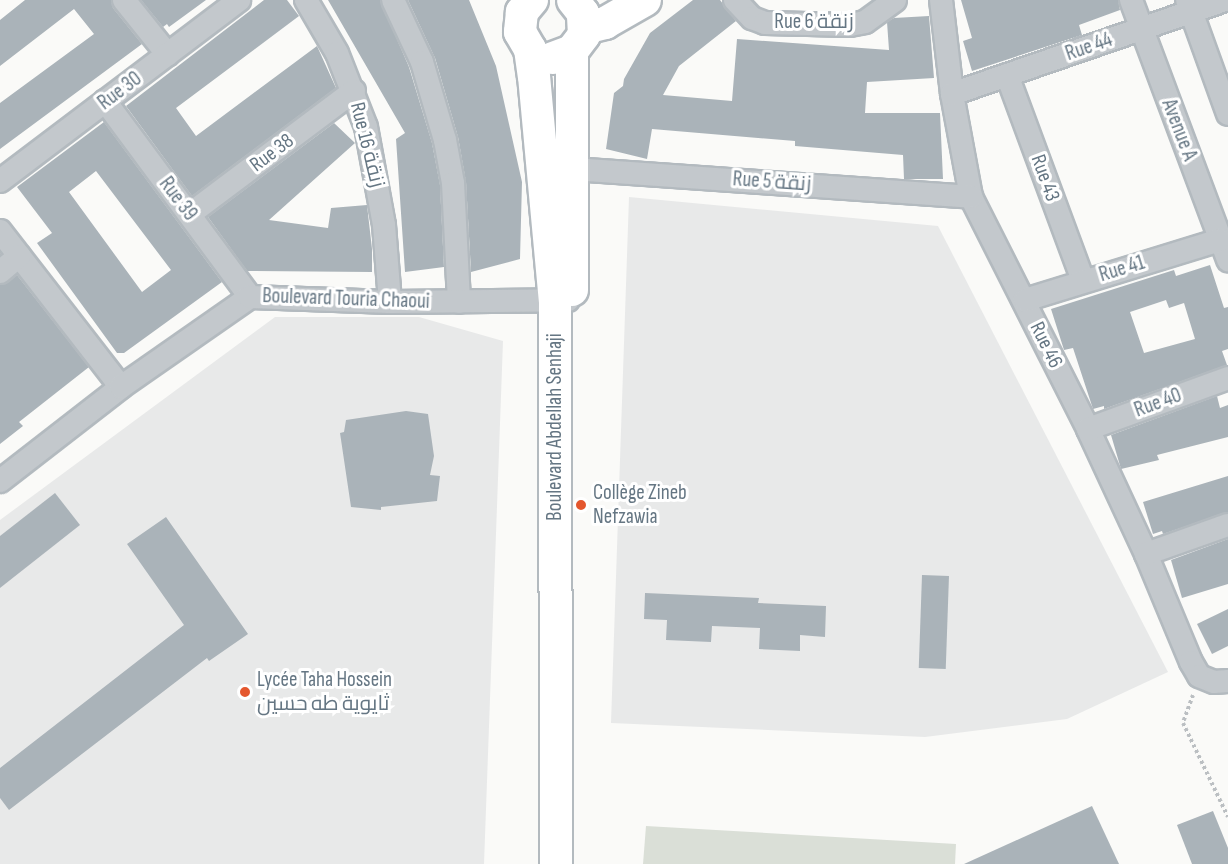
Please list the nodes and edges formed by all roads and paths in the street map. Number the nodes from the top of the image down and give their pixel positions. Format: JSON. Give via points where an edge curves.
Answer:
{"nodes":[{"id":1,"x":124,"y":0,"type":"edge"},
{"id":2,"x":239,"y":0,"type":"edge"},
{"id":3,"x":306,"y":0,"type":"edge"},
{"id":4,"x":393,"y":0,"type":"edge"},
{"id":5,"x":645,"y":0,"type":"edge"},
{"id":6,"x":735,"y":0,"type":"edge"},
{"id":7,"x":896,"y":0,"type":"edge"},
{"id":8,"x":941,"y":0,"type":"edge"},
{"id":9,"x":1131,"y":0,"type":"edge"},
{"id":10,"x":1225,"y":0,"type":"edge"},
{"id":11,"x":521,"y":4,"type":"edge"},
{"id":12,"x":1189,"y":6,"type":"edge"},
{"id":13,"x":577,"y":20,"type":"edge"},
{"id":14,"x":1141,"y":29,"type":"junction"},
{"id":15,"x":530,"y":49,"type":"junction"},
{"id":16,"x":168,"y":55,"type":"junction"},
{"id":17,"x":1007,"y":75,"type":"junction"},
{"id":18,"x":354,"y":91,"type":"junction"},
{"id":19,"x":952,"y":94,"type":"junction"},
{"id":20,"x":105,"y":101,"type":"junction"},
{"id":21,"x":1228,"y":114,"type":"edge"},
{"id":22,"x":573,"y":169,"type":"junction"},
{"id":23,"x":0,"y":181,"type":"edge"},
{"id":24,"x":971,"y":197,"type":"junction"},
{"id":25,"x":190,"y":214,"type":"junction"},
{"id":26,"x":0,"y":231,"type":"edge"},
{"id":27,"x":1224,"y":250,"type":"edge"},
{"id":28,"x":19,"y":256,"type":"junction"},
{"id":29,"x":0,"y":272,"type":"edge"},
{"id":30,"x":1083,"y":281,"type":"junction"},
{"id":31,"x":250,"y":297,"type":"junction"},
{"id":32,"x":564,"y":300,"type":"junction"},
{"id":33,"x":1025,"y":300,"type":"junction"},
{"id":34,"x":390,"y":302,"type":"junction"},
{"id":35,"x":459,"y":302,"type":"junction"},
{"id":36,"x":1228,"y":378,"type":"edge"},
{"id":37,"x":122,"y":387,"type":"junction"},
{"id":38,"x":1088,"y":429,"type":"junction"},
{"id":39,"x":0,"y":481,"type":"edge"},
{"id":40,"x":1228,"y":525,"type":"edge"},
{"id":41,"x":1146,"y":554,"type":"junction"},
{"id":42,"x":1199,"y":676,"type":"junction"},
{"id":43,"x":1228,"y":681,"type":"edge"},
{"id":44,"x":1228,"y":817,"type":"edge"},
{"id":45,"x":556,"y":864,"type":"edge"},
{"id":46,"x":576,"y":864,"type":"edge"}],
"edges":[{"from":1,"to":16,"type":"street"},
{"from":2,"to":16,"type":"street","name":"Rue 30"},
{"from":3,"to":18,"type":"street","name":"Rue 16 زنقة"},
{"from":4,"to":35,"type":"street","via":[[422,62],[445,140],[453,183]]},
{"from":5,"to":13,"type":"street","via":[[605,23]]},
{"from":6,"to":7,"type":"street","name":"Rue 6 زنقة","via":[[752,18],[765,23],[850,25],[865,22]]},
{"from":8,"to":19,"type":"street","name":"Rue 46"},
{"from":9,"to":14,"type":"street","name":"Avenue A"},
{"from":10,"to":12,"type":"street","name":"Rue 44"},
{"from":11,"to":15,"type":"street","name":"Boulevard Abdellah Senhaji","via":[[520,32]]},
{"from":12,"to":14,"type":"street","name":"Rue 44"},
{"from":12,"to":21,"type":"street"},
{"from":13,"to":15,"type":"street","via":[[554,58]]},
{"from":13,"to":22,"type":"street","name":"Boulevard Abdellah Senhaji"},
{"from":14,"to":17,"type":"street","name":"Rue 44"},
{"from":14,"to":27,"type":"street","name":"Avenue A"},
{"from":15,"to":32,"type":"street","name":"Boulevard Abdellah Senhaji"},
{"from":16,"to":20,"type":"street","name":"Rue 30"},
{"from":17,"to":19,"type":"street","name":"Rue 44"},
{"from":17,"to":30,"type":"street","name":"Rue 43"},
{"from":18,"to":25,"type":"street","name":"Rue 38"},
{"from":18,"to":34,"type":"street","name":"Rue 16 زنقة","via":[[378,184]]},
{"from":19,"to":24,"type":"street","name":"Rue 46"},
{"from":20,"to":23,"type":"street","name":"Rue 30"},
{"from":20,"to":25,"type":"street","name":"Rue 39"},
{"from":22,"to":24,"type":"street","name":"Rue 5 زنقة"},
{"from":22,"to":32,"type":"street","name":"Boulevard Abdellah Senhaji"},
{"from":24,"to":33,"type":"street","name":"Rue 46"},
{"from":25,"to":31,"type":"street","name":"Rue 39"},
{"from":26,"to":28,"type":"street"},
{"from":27,"to":30,"type":"street","name":"Rue 41"},
{"from":28,"to":29,"type":"street"},
{"from":28,"to":37,"type":"street"},
{"from":30,"to":33,"type":"street","name":"Rue 41"},
{"from":31,"to":34,"type":"street","name":"Boulevard Touria Chaoui"},
{"from":31,"to":37,"type":"street","name":"Boulevard Touria Chaoui"},
{"from":32,"to":35,"type":"street","name":"Boulevard Touria Chaoui"},
{"from":32,"to":45,"type":"street","name":"Boulevard Abdellah Senhaji"},
{"from":32,"to":46,"type":"street","name":"Boulevard Abdellah Senhaji"},
{"from":33,"to":38,"type":"street","name":"Rue 46"},
{"from":34,"to":35,"type":"street","name":"Boulevard Touria Chaoui"},
{"from":36,"to":38,"type":"street","name":"Rue 40"},
{"from":37,"to":39,"type":"street","name":"Boulevard Touria Chaoui"},
{"from":38,"to":41,"type":"street","name":"Rue 46"},
{"from":40,"to":41,"type":"street"},
{"from":41,"to":42,"type":"street","name":"Rue 46"},
{"from":42,"to":43,"type":"street","via":[[1215,682]]},
{"from":42,"to":44,"type":"path","via":[[1183,723]]}]}
